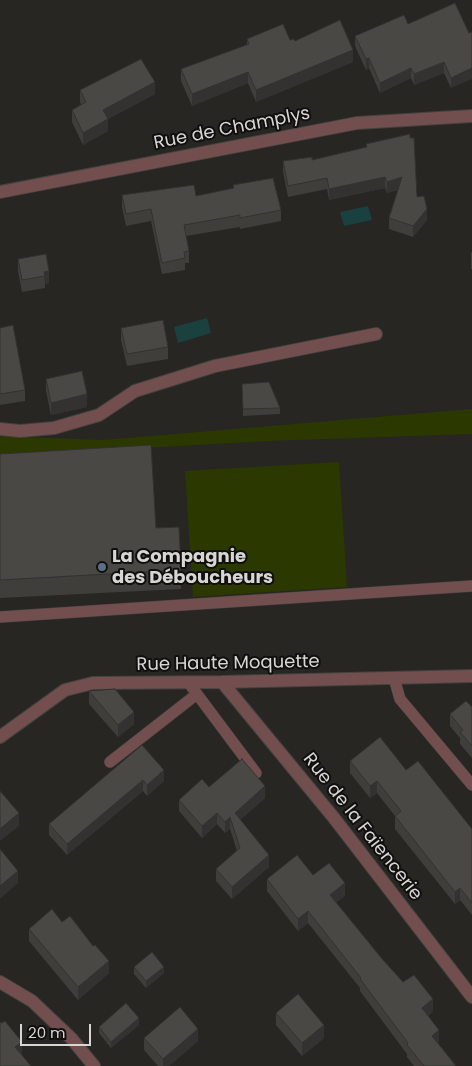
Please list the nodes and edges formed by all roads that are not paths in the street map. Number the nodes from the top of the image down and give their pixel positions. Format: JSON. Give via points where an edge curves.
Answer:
{"nodes":[{"id":1,"x":472,"y":116,"type":"edge"},
{"id":2,"x":0,"y":192,"type":"edge"},
{"id":3,"x":376,"y":334,"type":"dead end"},
{"id":4,"x":0,"y":429,"type":"edge"},
{"id":5,"x":472,"y":586,"type":"edge"},
{"id":6,"x":0,"y":618,"type":"edge"},
{"id":7,"x":472,"y":676,"type":"edge"},
{"id":8,"x":394,"y":678,"type":"junction"},
{"id":9,"x":188,"y":682,"type":"junction"},
{"id":10,"x":222,"y":682,"type":"junction"},
{"id":11,"x":197,"y":694,"type":"junction"},
{"id":12,"x":0,"y":737,"type":"edge"},
{"id":13,"x":110,"y":762,"type":"dead end"},
{"id":14,"x":256,"y":773,"type":"edge"},
{"id":15,"x":472,"y":785,"type":"edge"},
{"id":16,"x":0,"y":982,"type":"edge"},
{"id":17,"x":472,"y":997,"type":"edge"},
{"id":18,"x":94,"y":1066,"type":"edge"}],
"edges":[{"from":1,"to":2,"type":"street","name":"Rue de Champlys","via":[[356,123]]},
{"from":3,"to":4,"type":"street","via":[[215,366],[135,391],[99,415],[54,428]]},
{"from":5,"to":6,"type":"lane"},
{"from":7,"to":8,"type":"street","name":"Rue Haute Moquette"},
{"from":8,"to":10,"type":"street","name":"Rue Haute Moquette"},
{"from":8,"to":15,"type":"lane","via":[[400,699]]},
{"from":9,"to":10,"type":"street","name":"Rue Haute Moquette"},
{"from":9,"to":11,"type":"lane"},
{"from":9,"to":12,"type":"street","name":"Rue Haute Moquette","via":[[93,683],[65,690]]},
{"from":10,"to":17,"type":"street","name":"Rue de la Faïencerie","via":[[334,818]]},
{"from":11,"to":13,"type":"lane"},
{"from":11,"to":14,"type":"lane"},
{"from":16,"to":18,"type":"street","via":[[32,1001],[71,1038]]}]}
